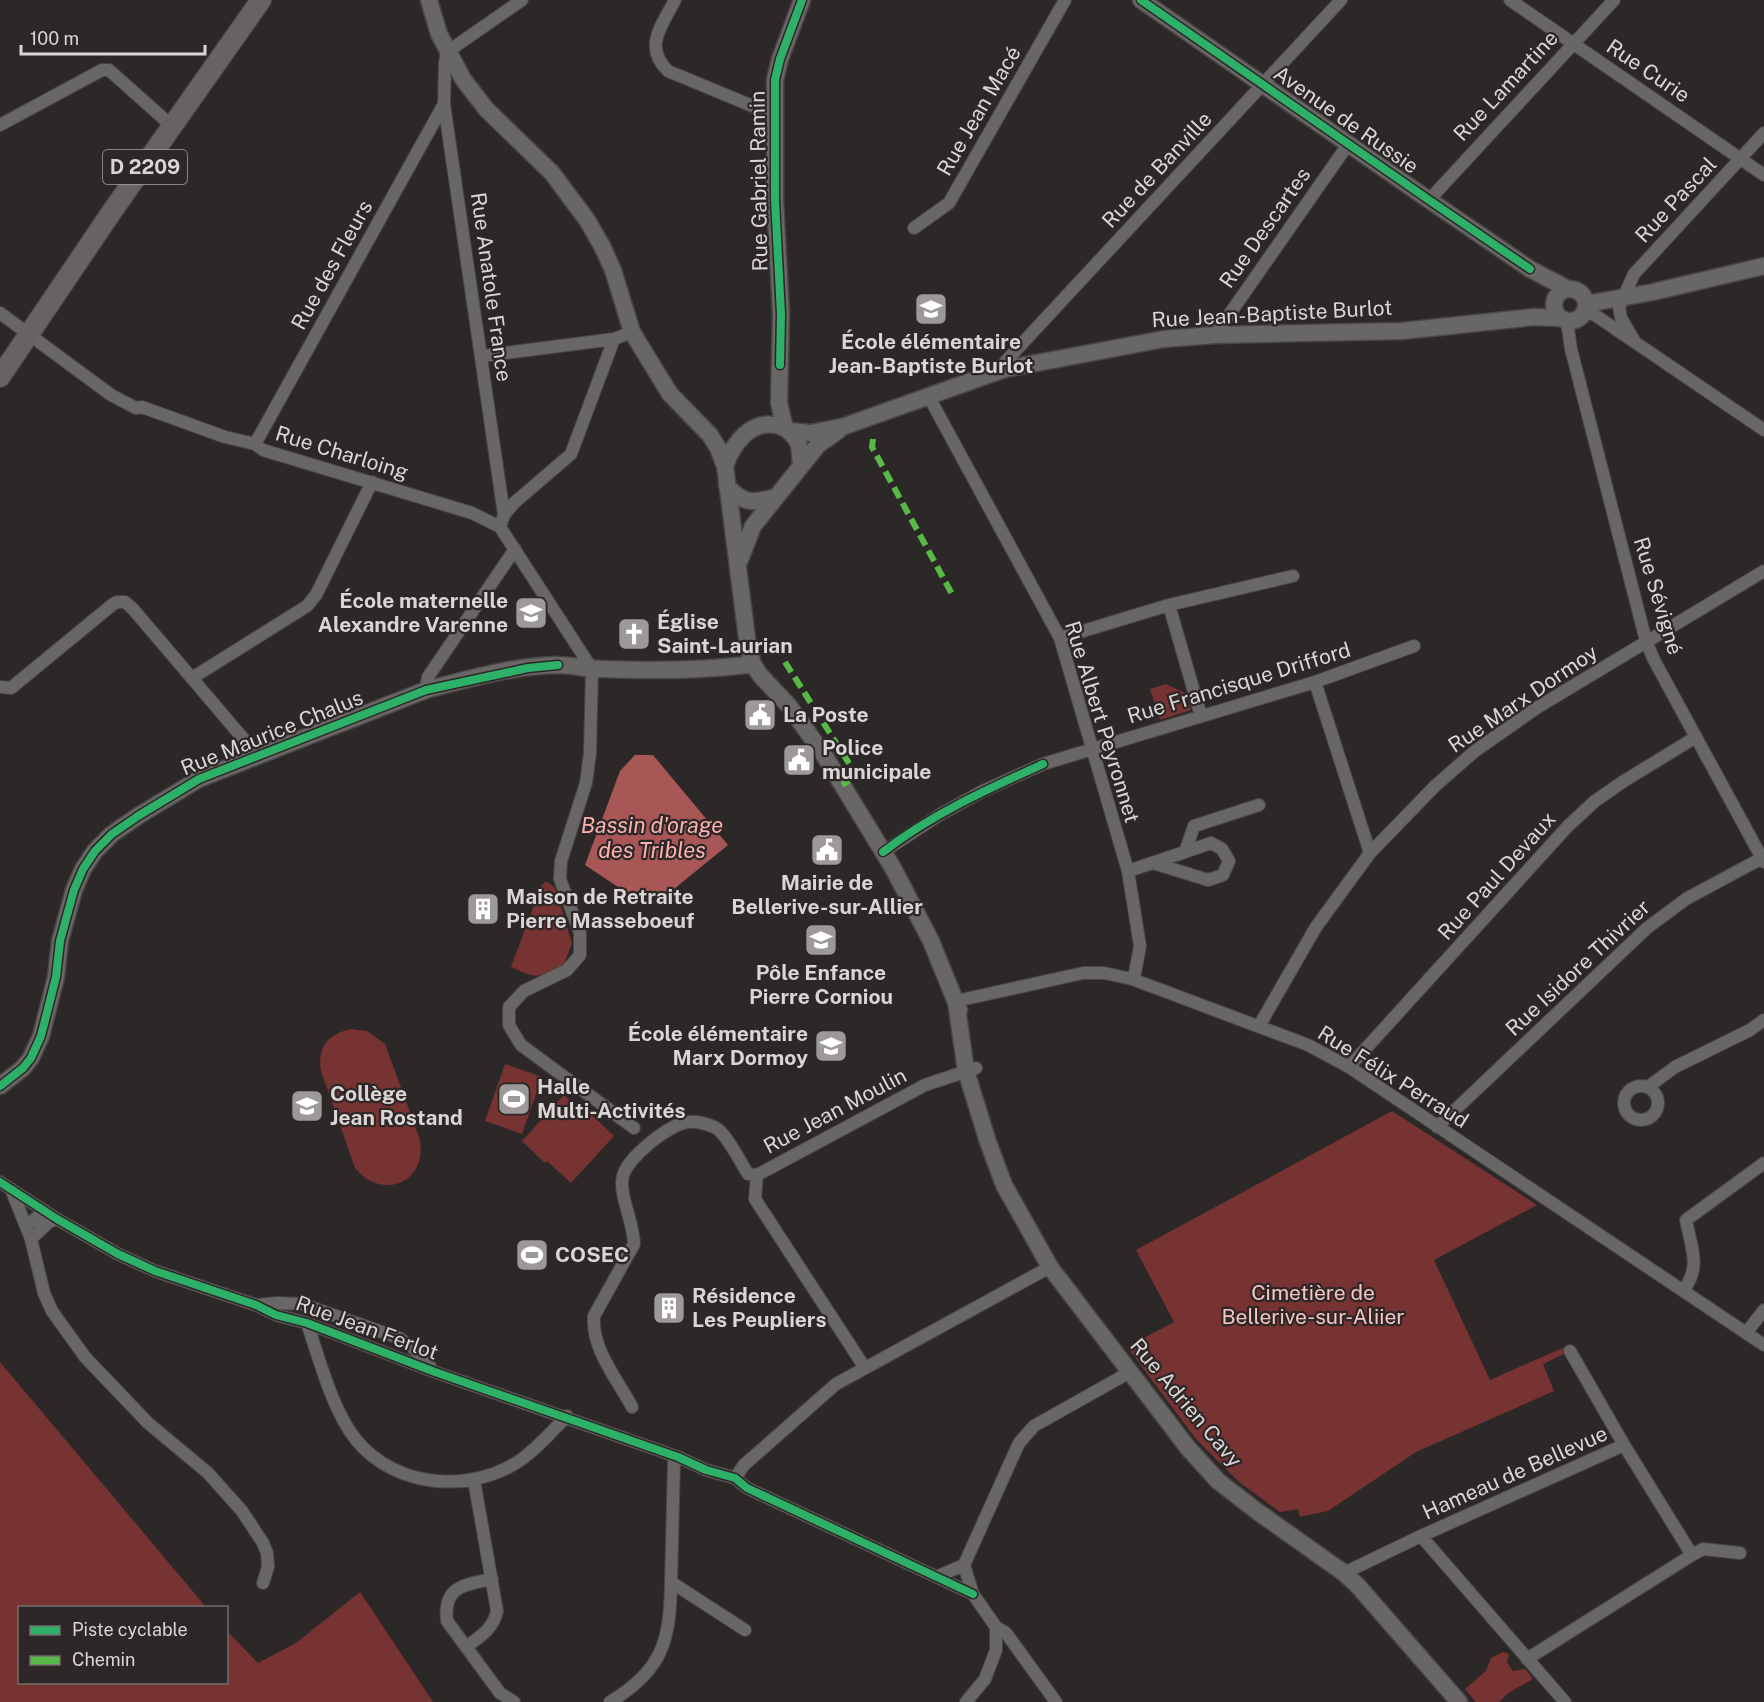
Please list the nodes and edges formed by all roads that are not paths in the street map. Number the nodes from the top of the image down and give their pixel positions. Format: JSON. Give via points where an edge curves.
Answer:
{"nodes":[{"id":1,"x":261,"y":0,"type":"edge"},
{"id":2,"x":429,"y":0,"type":"edge"},
{"id":3,"x":522,"y":0,"type":"edge"},
{"id":4,"x":675,"y":0,"type":"edge"},
{"id":5,"x":802,"y":0,"type":"edge"},
{"id":6,"x":1065,"y":0,"type":"edge"},
{"id":7,"x":1141,"y":0,"type":"edge"},
{"id":8,"x":1341,"y":0,"type":"edge"},
{"id":9,"x":1510,"y":0,"type":"edge"},
{"id":10,"x":1614,"y":0,"type":"edge"},
{"id":11,"x":1573,"y":44,"type":"junction"},
{"id":12,"x":447,"y":52,"type":"junction"},
{"id":13,"x":1263,"y":84,"type":"junction"},
{"id":14,"x":444,"y":104,"type":"junction"},
{"id":15,"x":774,"y":115,"type":"junction"},
{"id":16,"x":0,"y":124,"type":"edge"},
{"id":17,"x":173,"y":127,"type":"junction"},
{"id":18,"x":1764,"y":133,"type":"edge"},
{"id":19,"x":1349,"y":143,"type":"junction"},
{"id":20,"x":1741,"y":158,"type":"junction"},
{"id":21,"x":1764,"y":175,"type":"edge"},
{"id":22,"x":1429,"y":200,"type":"junction"},
{"id":23,"x":914,"y":228,"type":"dead end"},
{"id":24,"x":1764,"y":267,"type":"edge"},
{"id":25,"x":1625,"y":298,"type":"junction"},
{"id":26,"x":1561,"y":306,"type":"junction"},
{"id":27,"x":1585,"y":308,"type":"junction"},
{"id":28,"x":0,"y":313,"type":"edge"},
{"id":29,"x":632,"y":332,"type":"junction"},
{"id":30,"x":30,"y":333,"type":"junction"},
{"id":31,"x":1215,"y":335,"type":"junction"},
{"id":32,"x":614,"y":339,"type":"junction"},
{"id":33,"x":1635,"y":342,"type":"junction"},
{"id":34,"x":482,"y":356,"type":"junction"},
{"id":35,"x":1005,"y":369,"type":"junction"},
{"id":36,"x":0,"y":377,"type":"edge"},
{"id":37,"x":929,"y":397,"type":"junction"},
{"id":38,"x":845,"y":426,"type":"junction"},
{"id":39,"x":787,"y":429,"type":"junction"},
{"id":40,"x":1764,"y":430,"type":"edge"},
{"id":41,"x":255,"y":444,"type":"junction"},
{"id":42,"x":801,"y":464,"type":"junction"},
{"id":43,"x":725,"y":466,"type":"junction"},
{"id":44,"x":372,"y":482,"type":"junction"},
{"id":45,"x":728,"y":486,"type":"junction"},
{"id":46,"x":776,"y":497,"type":"junction"},
{"id":47,"x":502,"y":521,"type":"junction"},
{"id":48,"x":515,"y":549,"type":"junction"},
{"id":49,"x":739,"y":562,"type":"junction"},
{"id":50,"x":1764,"y":572,"type":"edge"},
{"id":51,"x":1293,"y":576,"type":"dead end"},
{"id":52,"x":1169,"y":605,"type":"junction"},
{"id":53,"x":1060,"y":638,"type":"junction"},
{"id":54,"x":1646,"y":641,"type":"junction"},
{"id":55,"x":1414,"y":646,"type":"dead end"},
{"id":56,"x":753,"y":664,"type":"junction"},
{"id":57,"x":592,"y":669,"type":"junction"},
{"id":58,"x":192,"y":678,"type":"junction"},
{"id":59,"x":1315,"y":682,"type":"junction"},
{"id":60,"x":0,"y":687,"type":"edge"},
{"id":61,"x":426,"y":690,"type":"junction"},
{"id":62,"x":1201,"y":716,"type":"junction"},
{"id":63,"x":1696,"y":737,"type":"junction"},
{"id":64,"x":1093,"y":748,"type":"junction"},
{"id":65,"x":254,"y":757,"type":"junction"},
{"id":66,"x":1259,"y":805,"type":"dead end"},
{"id":67,"x":883,"y":852,"type":"junction"},
{"id":68,"x":1185,"y":852,"type":"junction"},
{"id":69,"x":1370,"y":853,"type":"junction"},
{"id":70,"x":1763,"y":860,"type":"edge"},
{"id":71,"x":1153,"y":863,"type":"junction"},
{"id":72,"x":1128,"y":872,"type":"junction"},
{"id":73,"x":1132,"y":979,"type":"junction"},
{"id":74,"x":956,"y":1001,"type":"junction"},
{"id":75,"x":1764,"y":1020,"type":"edge"},
{"id":76,"x":1259,"y":1026,"type":"junction"},
{"id":77,"x":1349,"y":1067,"type":"junction"},
{"id":78,"x":971,"y":1070,"type":"junction"},
{"id":79,"x":0,"y":1086,"type":"edge"},
{"id":80,"x":1648,"y":1087,"type":"dead end"},
{"id":81,"x":1437,"y":1127,"type":"junction"},
{"id":82,"x":634,"y":1128,"type":"dead end"},
{"id":83,"x":1764,"y":1163,"type":"edge"},
{"id":84,"x":757,"y":1174,"type":"junction"},
{"id":85,"x":5,"y":1186,"type":"edge"},
{"id":86,"x":45,"y":1211,"type":"junction"},
{"id":87,"x":57,"y":1219,"type":"junction"},
{"id":88,"x":26,"y":1226,"type":"junction"},
{"id":89,"x":31,"y":1239,"type":"junction"},
{"id":90,"x":1050,"y":1268,"type":"junction"},
{"id":91,"x":1683,"y":1291,"type":"junction"},
{"id":92,"x":256,"y":1305,"type":"junction"},
{"id":93,"x":1764,"y":1310,"type":"edge"},
{"id":94,"x":307,"y":1323,"type":"junction"},
{"id":95,"x":1746,"y":1333,"type":"junction"},
{"id":96,"x":1764,"y":1345,"type":"edge"},
{"id":97,"x":1570,"y":1351,"type":"dead end"},
{"id":98,"x":865,"y":1368,"type":"junction"},
{"id":99,"x":435,"y":1372,"type":"junction"},
{"id":100,"x":1130,"y":1372,"type":"junction"},
{"id":101,"x":632,"y":1407,"type":"dead end"},
{"id":102,"x":567,"y":1416,"type":"junction"},
{"id":103,"x":1624,"y":1445,"type":"junction"},
{"id":104,"x":678,"y":1457,"type":"junction"},
{"id":105,"x":735,"y":1478,"type":"junction"},
{"id":106,"x":474,"y":1480,"type":"junction"},
{"id":107,"x":1421,"y":1536,"type":"junction"},
{"id":108,"x":1740,"y":1553,"type":"dead end"},
{"id":109,"x":1692,"y":1555,"type":"junction"},
{"id":110,"x":964,"y":1565,"type":"junction"},
{"id":111,"x":1344,"y":1573,"type":"junction"},
{"id":112,"x":936,"y":1577,"type":"junction"},
{"id":113,"x":492,"y":1580,"type":"junction"},
{"id":114,"x":263,"y":1582,"type":"dead end"},
{"id":115,"x":671,"y":1582,"type":"junction"},
{"id":116,"x":973,"y":1594,"type":"junction"},
{"id":117,"x":996,"y":1627,"type":"junction"},
{"id":118,"x":745,"y":1630,"type":"dead end"},
{"id":119,"x":466,"y":1647,"type":"junction"},
{"id":120,"x":1527,"y":1659,"type":"junction"},
{"id":121,"x":514,"y":1702,"type":"edge"},
{"id":122,"x":610,"y":1702,"type":"edge"},
{"id":123,"x":966,"y":1702,"type":"edge"},
{"id":124,"x":1056,"y":1702,"type":"edge"},
{"id":125,"x":1459,"y":1702,"type":"edge"},
{"id":126,"x":1564,"y":1702,"type":"edge"}],
"edges":[{"from":1,"to":17,"type":"main road","number":"D 2209"},
{"from":2,"to":12,"type":"street"},
{"from":3,"to":12,"type":"street"},
{"from":4,"to":15,"type":"street","via":[[658,33],[658,61],[668,71]]},
{"from":5,"to":15,"type":"street","name":"Rue Gabriel Ramin","via":[[774,80]]},
{"from":6,"to":23,"type":"street","name":"Rue Jean Macé","via":[[949,204]]},
{"from":7,"to":13,"type":"street","name":"Avenue de Russie"},
{"from":8,"to":13,"type":"street","name":"Rue de Banville"},
{"from":9,"to":11,"type":"street","name":"Rue Curie"},
{"from":10,"to":11,"type":"street","name":"Rue Lamartine"},
{"from":11,"to":20,"type":"street","name":"Rue Curie"},
{"from":11,"to":22,"type":"street","name":"Rue Lamartine"},
{"from":12,"to":14,"type":"street","name":"Rue Anatole France"},
{"from":12,"to":29,"type":"street","via":[[486,109],[552,173],[587,220],[613,270]]},
{"from":13,"to":19,"type":"street","name":"Avenue de Russie"},
{"from":13,"to":35,"type":"street","name":"Rue de Banville","via":[[1005,362]]},
{"from":14,"to":34,"type":"street","name":"Rue Anatole France"},
{"from":14,"to":41,"type":"street","name":"Rue des Fleurs"},
{"from":15,"to":39,"type":"street","name":"Rue Gabriel Ramin","via":[[781,314],[779,403]]},
{"from":16,"to":17,"type":"street","via":[[102,70],[109,70]]},
{"from":17,"to":30,"type":"main road","number":"D 2209"},
{"from":18,"to":20,"type":"street","name":"Rue Pascal"},
{"from":19,"to":22,"type":"street","name":"Avenue de Russie"},
{"from":19,"to":31,"type":"street","name":"Rue Descartes"},
{"from":20,"to":21,"type":"street","name":"Rue Curie"},
{"from":20,"to":25,"type":"street","name":"Rue Pascal","via":[[1635,274]]},
{"from":22,"to":26,"type":"street","name":"Avenue de Russie","via":[[1530,269]]},
{"from":24,"to":25,"type":"street"},
{"from":25,"to":27,"type":"street"},
{"from":25,"to":33,"type":"street","via":[[1619,307],[1621,318]]},
{"from":26,"to":27,"type":"street","via":[[1575,321]]},
{"from":26,"to":27,"type":"street","name":"Avenue de Russie","via":[[1580,293]]},
{"from":26,"to":31,"type":"street","name":"Rue Jean-Baptiste Burlot","via":[[1534,317],[1402,330]]},
{"from":26,"to":54,"type":"street","name":"Rue Sévigné"},
{"from":27,"to":33,"type":"street"},
{"from":28,"to":30,"type":"street","name":"Rue Charloing"},
{"from":29,"to":32,"type":"street"},
{"from":29,"to":43,"type":"street","via":[[670,394],[710,435]]},
{"from":30,"to":36,"type":"main road","number":"D 2209"},
{"from":30,"to":41,"type":"street","name":"Rue Charloing","via":[[111,394],[136,408]]},
{"from":31,"to":35,"type":"street","name":"Rue Jean-Baptiste Burlot","via":[[1164,339]]},
{"from":32,"to":34,"type":"street"},
{"from":32,"to":47,"type":"street","via":[[572,454],[514,503]]},
{"from":33,"to":40,"type":"street"},
{"from":34,"to":47,"type":"street","name":"Rue Anatole France"},
{"from":35,"to":37,"type":"street","name":"Rue Jean-Baptiste Burlot"},
{"from":37,"to":38,"type":"street","name":"Rue Jean-Baptiste Burlot"},
{"from":37,"to":53,"type":"street","name":"Rue Albert Peyronnet"},
{"from":38,"to":39,"type":"street","name":"Rue Jean-Baptiste Burlot","via":[[811,433]]},
{"from":38,"to":42,"type":"street","name":"Rue Jean-Baptiste Burlot","via":[[818,445]]},
{"from":39,"to":42,"type":"street","via":[[798,444]]},
{"from":39,"to":43,"type":"street","via":[[771,424],[754,427],[730,452]]},
{"from":41,"to":44,"type":"street","name":"Rue Charloing","via":[[263,450]]},
{"from":42,"to":46,"type":"street"},
{"from":43,"to":45,"type":"street"},
{"from":44,"to":47,"type":"street","name":"Rue Charloing"},
{"from":44,"to":58,"type":"street","via":[[307,606]]},
{"from":45,"to":46,"type":"street","via":[[745,501]]},
{"from":45,"to":49,"type":"street"},
{"from":46,"to":49,"type":"street","via":[[753,526]]},
{"from":47,"to":48,"type":"street","name":"Rue Charloing"},
{"from":48,"to":57,"type":"street","name":"Rue Charloing"},
{"from":48,"to":61,"type":"street","via":[[428,677]]},
{"from":49,"to":56,"type":"street"},
{"from":50,"to":54,"type":"street","name":"Rue Marx Dormoy"},
{"from":51,"to":52,"type":"street"},
{"from":52,"to":53,"type":"street"},
{"from":52,"to":62,"type":"street"},
{"from":53,"to":64,"type":"street","name":"Rue Albert Peyronnet"},
{"from":54,"to":63,"type":"street","name":"Rue Sévigné"},
{"from":54,"to":69,"type":"street","name":"Rue Marx Dormoy","via":[[1475,751]]},
{"from":55,"to":59,"type":"street","name":"Rue Francisque Drifford"},
{"from":56,"to":57,"type":"street","name":"Rue Maurice Chalus"},
{"from":56,"to":67,"type":"street","name":"Rue Adrien Cavy","via":[[824,755]]},
{"from":57,"to":61,"type":"street","name":"Rue Maurice Chalus","via":[[558,665],[528,668]]},
{"from":57,"to":82,"type":"street","via":[[586,783],[560,872],[580,933],[580,955],[567,970],[524,991],[509,1006],[509,1025],[521,1045]]},
{"from":58,"to":60,"type":"street","via":[[133,609],[121,601],[11,688]]},
{"from":58,"to":65,"type":"street","via":[[247,743]]},
{"from":59,"to":62,"type":"street","name":"Rue Francisque Drifford"},
{"from":59,"to":69,"type":"street"},
{"from":61,"to":65,"type":"street","name":"Rue Maurice Chalus"},
{"from":62,"to":64,"type":"street","name":"Rue Francisque Drifford"},
{"from":63,"to":70,"type":"street","name":"Rue Sévigné"},
{"from":63,"to":77,"type":"street","name":"Rue Paul Devaux","via":[[1595,801],[1575,820]]},
{"from":64,"to":67,"type":"street","name":"Rue Francisque Drifford","via":[[1043,764],[983,791]]},
{"from":64,"to":72,"type":"street","name":"Rue Albert Peyronnet"},
{"from":65,"to":79,"type":"street","name":"Rue Maurice Chalus","via":[[199,779],[112,834],[95,851],[74,890],[41,1036],[23,1068]]},
{"from":66,"to":68,"type":"street","via":[[1194,826]]},
{"from":67,"to":74,"type":"street","name":"Rue Adrien Cavy","via":[[931,941]]},
{"from":68,"to":71,"type":"street"},
{"from":68,"to":71,"type":"street","via":[[1211,843],[1222,849],[1229,861],[1223,875],[1208,880]]},
{"from":69,"to":76,"type":"street","name":"Rue Marx Dormoy","via":[[1316,927]]},
{"from":70,"to":81,"type":"street","name":"Rue Isidore Thivrier","via":[[1686,899],[1647,928]]},
{"from":71,"to":72,"type":"street"},
{"from":72,"to":73,"type":"street","name":"Rue Albert Peyronnet","via":[[1140,946]]},
{"from":73,"to":74,"type":"street","name":"Rue Félix Perraud","via":[[1083,973]]},
{"from":73,"to":76,"type":"street","name":"Rue Félix Perraud"},
{"from":74,"to":78,"type":"street","name":"Rue Adrien Cavy","via":[[972,1048]]},
{"from":75,"to":80,"type":"street","via":[[1676,1067]]},
{"from":76,"to":77,"type":"street","name":"Rue Félix Perraud","via":[[1308,1045]]},
{"from":77,"to":81,"type":"street","name":"Rue Félix Perraud"},
{"from":78,"to":84,"type":"street","name":"Rue Jean Moulin","via":[[925,1085]]},
{"from":78,"to":90,"type":"street","name":"Rue Adrien Cavy","via":[[988,1142],[1004,1185]]},
{"from":81,"to":91,"type":"street","name":"Rue Félix Perraud"},
{"from":83,"to":91,"type":"street","via":[[1686,1220],[1695,1266]]},
{"from":84,"to":98,"type":"street","name":"Rue Jean Moulin","via":[[755,1199]]},
{"from":84,"to":101,"type":"street","via":[[748,1174],[719,1131],[689,1121],[646,1145],[623,1173],[621,1184],[634,1244],[594,1316],[593,1325],[597,1344]]},
{"from":85,"to":86,"type":"street","name":"Rue Jean Ferlot"},
{"from":85,"to":88,"type":"street"},
{"from":86,"to":87,"type":"street","name":"Rue Jean Ferlot"},
{"from":86,"to":88,"type":"street"},
{"from":87,"to":89,"type":"street"},
{"from":87,"to":92,"type":"street","name":"Rue Jean Ferlot","via":[[155,1271]]},
{"from":88,"to":89,"type":"street"},
{"from":89,"to":114,"type":"street","via":[[52,1311],[85,1357],[148,1423],[208,1473],[243,1511],[267,1553]]},
{"from":90,"to":98,"type":"street"},
{"from":90,"to":100,"type":"street","name":"Rue Adrien Cavy"},
{"from":91,"to":95,"type":"street","name":"Rue Félix Perraud"},
{"from":92,"to":94,"type":"street","name":"Rue Jean Ferlot"},
{"from":92,"to":99,"type":"street","name":"Rue Jean Ferlot","via":[[302,1304],[399,1338]]},
{"from":93,"to":95,"type":"street"},
{"from":94,"to":99,"type":"street","name":"Rue Jean Ferlot"},
{"from":94,"to":106,"type":"street","via":[[337,1408],[364,1449],[380,1462],[410,1476],[441,1482]]},
{"from":95,"to":96,"type":"street","name":"Rue Félix Perraud"},
{"from":97,"to":103,"type":"street","name":"Hameau de Bellevue"},
{"from":98,"to":105,"type":"street","via":[[836,1384],[744,1465]]},
{"from":99,"to":102,"type":"street","name":"Rue Jean Ferlot"},
{"from":100,"to":110,"type":"street","via":[[1034,1426],[1019,1443]]},
{"from":100,"to":111,"type":"street","name":"Rue Adrien Cavy","via":[[1218,1481]]},
{"from":102,"to":104,"type":"street","name":"Rue Jean Ferlot"},
{"from":102,"to":106,"type":"street","via":[[524,1458]]},
{"from":103,"to":107,"type":"street","name":"Hameau de Bellevue"},
{"from":103,"to":109,"type":"street","name":"Hameau de Bellevue"},
{"from":104,"to":105,"type":"street","name":"Rue Jean Ferlot"},
{"from":104,"to":115,"type":"street","via":[[674,1463]]},
{"from":105,"to":112,"type":"street","name":"Rue Jean Ferlot","via":[[747,1488]]},
{"from":106,"to":113,"type":"street"},
{"from":107,"to":111,"type":"street","name":"Hameau de Bellevue"},
{"from":107,"to":120,"type":"street","name":"Hameau de Bellevue"},
{"from":108,"to":109,"type":"street","via":[[1703,1549]]},
{"from":109,"to":120,"type":"street"},
{"from":110,"to":112,"type":"street"},
{"from":110,"to":116,"type":"street"},
{"from":111,"to":125,"type":"street","name":"Rue Adrien Cavy"},
{"from":112,"to":116,"type":"street","name":"Rue Jean Ferlot"},
{"from":113,"to":119,"type":"street","via":[[495,1621]]},
{"from":113,"to":119,"type":"street","via":[[465,1585],[449,1597],[447,1621]]},
{"from":115,"to":118,"type":"street"},
{"from":115,"to":122,"type":"street","via":[[667,1638],[633,1688]]},
{"from":116,"to":117,"type":"street"},
{"from":117,"to":123,"type":"street","via":[[996,1650],[985,1679]]},
{"from":117,"to":124,"type":"street","via":[[1006,1633]]},
{"from":119,"to":121,"type":"street","via":[[500,1693]]},
{"from":120,"to":126,"type":"street","name":"Hameau de Bellevue"}]}
